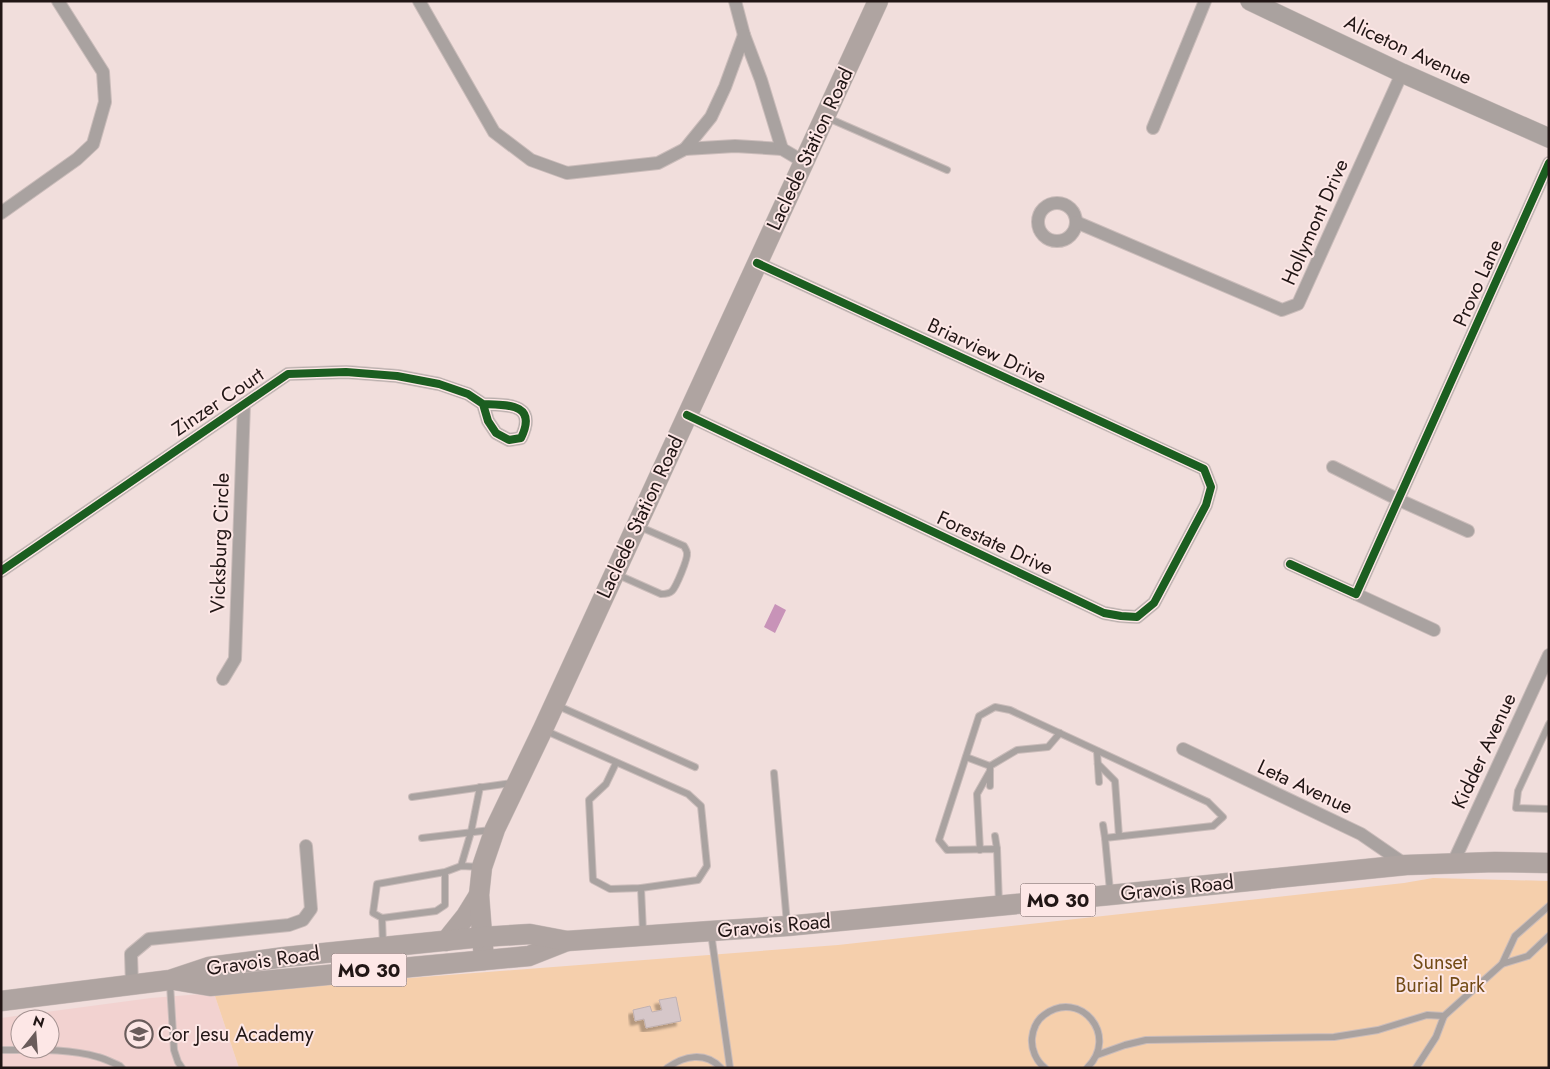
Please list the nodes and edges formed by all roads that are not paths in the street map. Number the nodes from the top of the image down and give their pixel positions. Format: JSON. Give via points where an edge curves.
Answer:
{"nodes":[{"id":1,"x":58,"y":1,"type":"edge"},
{"id":2,"x":419,"y":1,"type":"edge"},
{"id":3,"x":735,"y":1,"type":"edge"},
{"id":4,"x":878,"y":1,"type":"edge"},
{"id":5,"x":1205,"y":1,"type":"edge"},
{"id":6,"x":1250,"y":1,"type":"edge"},
{"id":7,"x":744,"y":35,"type":"junction"},
{"id":8,"x":1402,"y":73,"type":"junction"},
{"id":9,"x":825,"y":116,"type":"junction"},
{"id":10,"x":1153,"y":128,"type":"dead end"},
{"id":11,"x":1549,"y":138,"type":"edge"},
{"id":12,"x":685,"y":149,"type":"junction"},
{"id":13,"x":782,"y":149,"type":"junction"},
{"id":14,"x":804,"y":162,"type":"junction"},
{"id":15,"x":1549,"y":163,"type":"edge"},
{"id":16,"x":947,"y":170,"type":"dead end"},
{"id":17,"x":1,"y":213,"type":"edge"},
{"id":18,"x":1076,"y":222,"type":"dead end"},
{"id":19,"x":757,"y":263,"type":"junction"},
{"id":20,"x":244,"y":404,"type":"junction"},
{"id":21,"x":483,"y":404,"type":"dead end"},
{"id":22,"x":687,"y":415,"type":"junction"},
{"id":23,"x":1333,"y":467,"type":"dead end"},
{"id":24,"x":1204,"y":468,"type":"joint"},
{"id":25,"x":1400,"y":500,"type":"junction"},
{"id":26,"x":637,"y":526,"type":"junction"},
{"id":27,"x":1468,"y":531,"type":"dead end"},
{"id":28,"x":1290,"y":564,"type":"dead end"},
{"id":29,"x":1,"y":571,"type":"edge"},
{"id":30,"x":615,"y":574,"type":"junction"},
{"id":31,"x":1356,"y":594,"type":"junction"},
{"id":32,"x":1434,"y":630,"type":"dead end"},
{"id":33,"x":1549,"y":654,"type":"edge"},
{"id":34,"x":223,"y":679,"type":"dead end"},
{"id":35,"x":554,"y":704,"type":"junction"},
{"id":36,"x":1549,"y":724,"type":"edge"},
{"id":37,"x":543,"y":730,"type":"junction"},
{"id":38,"x":1060,"y":733,"type":"junction"},
{"id":39,"x":1184,"y":749,"type":"dead end"},
{"id":40,"x":1097,"y":751,"type":"junction"},
{"id":41,"x":966,"y":757,"type":"junction"},
{"id":42,"x":616,"y":763,"type":"junction"},
{"id":43,"x":1098,"y":764,"type":"junction"},
{"id":44,"x":695,"y":767,"type":"dead end"},
{"id":45,"x":990,"y":768,"type":"junction"},
{"id":46,"x":774,"y":773,"type":"dead end"},
{"id":47,"x":518,"y":782,"type":"junction"},
{"id":48,"x":1099,"y":782,"type":"dead end"},
{"id":49,"x":990,"y":786,"type":"dead end"},
{"id":50,"x":480,"y":788,"type":"junction"},
{"id":51,"x":412,"y":797,"type":"dead end"},
{"id":52,"x":1549,"y":809,"type":"edge"},
{"id":53,"x":1104,"y":825,"type":"dead end"},
{"id":54,"x":495,"y":829,"type":"junction"},
{"id":55,"x":471,"y":832,"type":"junction"},
{"id":56,"x":995,"y":836,"type":"dead end"},
{"id":57,"x":1119,"y":836,"type":"junction"},
{"id":58,"x":422,"y":838,"type":"dead end"},
{"id":59,"x":1104,"y":838,"type":"junction"},
{"id":60,"x":306,"y":846,"type":"dead end"},
{"id":61,"x":997,"y":849,"type":"junction"},
{"id":62,"x":980,"y":850,"type":"junction"},
{"id":63,"x":1453,"y":863,"type":"junction"},
{"id":64,"x":1549,"y":863,"type":"edge"},
{"id":65,"x":1406,"y":865,"type":"junction"},
{"id":66,"x":462,"y":866,"type":"junction"},
{"id":67,"x":482,"y":868,"type":"junction"},
{"id":68,"x":446,"y":872,"type":"junction"},
{"id":69,"x":641,"y":888,"type":"junction"},
{"id":70,"x":479,"y":895,"type":"junction"},
{"id":71,"x":1110,"y":895,"type":"junction"},
{"id":72,"x":1000,"y":905,"type":"junction"},
{"id":73,"x":1549,"y":906,"type":"edge"},
{"id":74,"x":382,"y":918,"type":"junction"},
{"id":75,"x":787,"y":926,"type":"junction"},
{"id":76,"x":711,"y":931,"type":"junction"},
{"id":77,"x":643,"y":936,"type":"junction"},
{"id":78,"x":1549,"y":936,"type":"edge"},
{"id":79,"x":482,"y":937,"type":"junction"},
{"id":80,"x":446,"y":941,"type":"junction"},
{"id":81,"x":567,"y":941,"type":"junction"},
{"id":82,"x":383,"y":947,"type":"junction"},
{"id":83,"x":484,"y":960,"type":"junction"},
{"id":84,"x":1502,"y":964,"type":"junction"},
{"id":85,"x":170,"y":980,"type":"junction"},
{"id":86,"x":132,"y":985,"type":"junction"},
{"id":87,"x":1,"y":1001,"type":"edge"},
{"id":88,"x":1444,"y":1016,"type":"junction"},
{"id":89,"x":1,"y":1050,"type":"edge"},
{"id":90,"x":1097,"y":1055,"type":"junction"},
{"id":91,"x":180,"y":1065,"type":"edge"},
{"id":92,"x":122,"y":1068,"type":"edge"},
{"id":93,"x":171,"y":1068,"type":"edge"},
{"id":94,"x":667,"y":1068,"type":"edge"},
{"id":95,"x":721,"y":1068,"type":"edge"},
{"id":96,"x":730,"y":1068,"type":"edge"},
{"id":97,"x":1045,"y":1068,"type":"edge"},
{"id":98,"x":1087,"y":1068,"type":"edge"},
{"id":99,"x":1416,"y":1068,"type":"edge"}],
"edges":[{"from":1,"to":17,"type":"street","via":[[103,72],[105,102],[93,144],[78,159]]},
{"from":2,"to":12,"type":"street","via":[[494,132],[531,160],[567,173],[658,163]]},
{"from":3,"to":7,"type":"street"},
{"from":4,"to":9,"type":"main road","name":"Laclede Station Road"},
{"from":5,"to":10,"type":"street"},
{"from":6,"to":8,"type":"street","name":"Aliceton Avenue"},
{"from":7,"to":12,"type":"street","via":[[711,117]]},
{"from":7,"to":13,"type":"street"},
{"from":8,"to":11,"type":"street","name":"Aliceton Avenue"},
{"from":8,"to":18,"type":"street","name":"Hollymont Drive","via":[[1298,304],[1282,310]]},
{"from":9,"to":14,"type":"main road","name":"Laclede Station Road"},
{"from":9,"to":16,"type":"lane"},
{"from":12,"to":13,"type":"street","via":[[735,146]]},
{"from":13,"to":14,"type":"street"},
{"from":14,"to":19,"type":"main road","name":"Laclede Station Road"},
{"from":15,"to":25,"type":"street","name":"Provo Lane"},
{"from":19,"to":22,"type":"main road","name":"Laclede Station Road"},
{"from":19,"to":24,"type":"street","name":"Briarview Drive"},
{"from":20,"to":21,"type":"street","name":"Zinzer Court","via":[[288,374],[346,372],[397,376],[439,384],[468,394]]},
{"from":20,"to":29,"type":"street","name":"Zinzer Court"},
{"from":20,"to":34,"type":"street","name":"Vicksburg Circle","via":[[235,659]]},
{"from":22,"to":24,"type":"street","name":"Forestate Drive","via":[[1104,613],[1121,616],[1137,616],[1154,602],[1206,505],[1211,487]]},
{"from":22,"to":26,"type":"main road","name":"Laclede Station Road"},
{"from":23,"to":25,"type":"street"},
{"from":25,"to":27,"type":"street"},
{"from":25,"to":31,"type":"street","name":"Provo Lane"},
{"from":26,"to":30,"type":"main road","name":"Laclede Station Road"},
{"from":26,"to":30,"type":"lane","via":[[686,549],[686,559],[673,590],[661,594]]},
{"from":28,"to":31,"type":"street"},
{"from":30,"to":35,"type":"main road","name":"Laclede Station Road"},
{"from":31,"to":32,"type":"street"},
{"from":33,"to":63,"type":"street","name":"Kidder Avenue"},
{"from":35,"to":37,"type":"main road","name":"Laclede Station Road"},
{"from":35,"to":44,"type":"lane"},
{"from":36,"to":52,"type":"lane","via":[[1518,791],[1516,808]]},
{"from":37,"to":42,"type":"lane"},
{"from":37,"to":47,"type":"main road","name":"Laclede Station Road"},
{"from":38,"to":40,"type":"lane"},
{"from":38,"to":41,"type":"lane","via":[[1010,710],[995,707],[979,716]]},
{"from":38,"to":45,"type":"lane","via":[[1048,746],[1017,750]]},
{"from":39,"to":65,"type":"street","name":"Leta Avenue","via":[[1361,834]]},
{"from":40,"to":43,"type":"lane"},
{"from":40,"to":57,"type":"lane","via":[[1208,802],[1223,816],[1213,826]]},
{"from":41,"to":45,"type":"lane"},
{"from":41,"to":62,"type":"lane","via":[[939,840],[947,850]]},
{"from":42,"to":69,"type":"lane","via":[[606,784],[589,800],[593,880],[610,888]]},
{"from":42,"to":69,"type":"lane","via":[[688,794],[701,806],[706,866],[698,880]]},
{"from":43,"to":48,"type":"lane"},
{"from":43,"to":57,"type":"lane","via":[[1115,781]]},
{"from":45,"to":49,"type":"lane"},
{"from":45,"to":62,"type":"lane","via":[[977,794]]},
{"from":46,"to":75,"type":"lane"},
{"from":47,"to":50,"type":"lane"},
{"from":47,"to":54,"type":"main road","name":"Laclede Station Road"},
{"from":50,"to":51,"type":"lane"},
{"from":50,"to":55,"type":"lane"},
{"from":53,"to":59,"type":"lane"},
{"from":54,"to":55,"type":"lane"},
{"from":54,"to":67,"type":"main road","name":"Laclede Station Road"},
{"from":55,"to":58,"type":"lane"},
{"from":55,"to":66,"type":"lane"},
{"from":56,"to":61,"type":"lane"},
{"from":57,"to":59,"type":"lane"},
{"from":59,"to":71,"type":"lane"},
{"from":60,"to":86,"type":"street","via":[[312,909],[304,920],[289,925],[149,939],[131,954]]},
{"from":61,"to":62,"type":"lane"},
{"from":61,"to":72,"type":"lane"},
{"from":63,"to":64,"type":"main road","name":"Gravois Road","number":"MO 30"},
{"from":63,"to":65,"type":"main road","name":"Gravois Road","number":"MO 30"},
{"from":65,"to":71,"type":"main road","name":"Gravois Road","number":"MO 30"},
{"from":66,"to":67,"type":"lane"},
{"from":66,"to":68,"type":"lane"},
{"from":67,"to":70,"type":"main road","name":"Laclede Station Road"},
{"from":68,"to":74,"type":"lane","via":[[445,905],[436,911]]},
{"from":68,"to":74,"type":"lane","via":[[377,884],[373,913]]},
{"from":69,"to":77,"type":"lane"},
{"from":70,"to":79,"type":"main road","name":"Laclede Station Road"},
{"from":70,"to":80,"type":"main road"},
{"from":71,"to":72,"type":"main road","name":"Gravois Road","number":"MO 30"},
{"from":72,"to":75,"type":"main road","name":"Gravois Road","number":"MO 30"},
{"from":73,"to":84,"type":"lane","via":[[1515,936]]},
{"from":74,"to":82,"type":"lane"},
{"from":75,"to":76,"type":"main road","name":"Gravois Road","number":"MO 30"},
{"from":76,"to":77,"type":"main road","name":"Gravois Road","number":"MO 30"},
{"from":76,"to":96,"type":"lane"},
{"from":77,"to":81,"type":"main road","name":"Gravois Road","number":"MO 30"},
{"from":78,"to":84,"type":"lane","via":[[1528,956]]},
{"from":79,"to":80,"type":"main road","name":"Gravois Road","number":"MO 30"},
{"from":79,"to":81,"type":"main road","name":"Gravois Road","number":"MO 30","via":[[530,934]]},
{"from":79,"to":83,"type":"main road","name":"Laclede Station Road"},
{"from":80,"to":82,"type":"main road","name":"Gravois Road","number":"MO 30"},
{"from":81,"to":83,"type":"main road","name":"Gravois Road","number":"MO 30","via":[[529,956]]},
{"from":82,"to":85,"type":"main road","name":"Gravois Road","number":"MO 30","via":[[209,967]]},
{"from":83,"to":85,"type":"main road","name":"Gravois Road","number":"MO 30","via":[[210,986]]},
{"from":84,"to":88,"type":"lane"},
{"from":85,"to":86,"type":"main road","name":"Gravois Road","number":"MO 30"},
{"from":85,"to":91,"type":"lane","via":[[174,1050]]},
{"from":86,"to":87,"type":"main road","name":"Gravois Road","number":"MO 30"},
{"from":88,"to":90,"type":"lane","via":[[1427,1015],[1378,1030],[1334,1037],[1146,1040]]},
{"from":88,"to":99,"type":"lane","via":[[1436,1037]]},
{"from":89,"to":92,"type":"lane","via":[[69,1051],[99,1057]]},
{"from":90,"to":97,"type":"lane","via":[[1100,1045],[1096,1024],[1080,1010],[1060,1008],[1041,1017],[1032,1036],[1035,1056]]},
{"from":90,"to":98,"type":"lane"},
{"from":91,"to":93,"type":"lane"},
{"from":94,"to":95,"type":"lane","via":[[691,1056],[704,1057]]}]}
